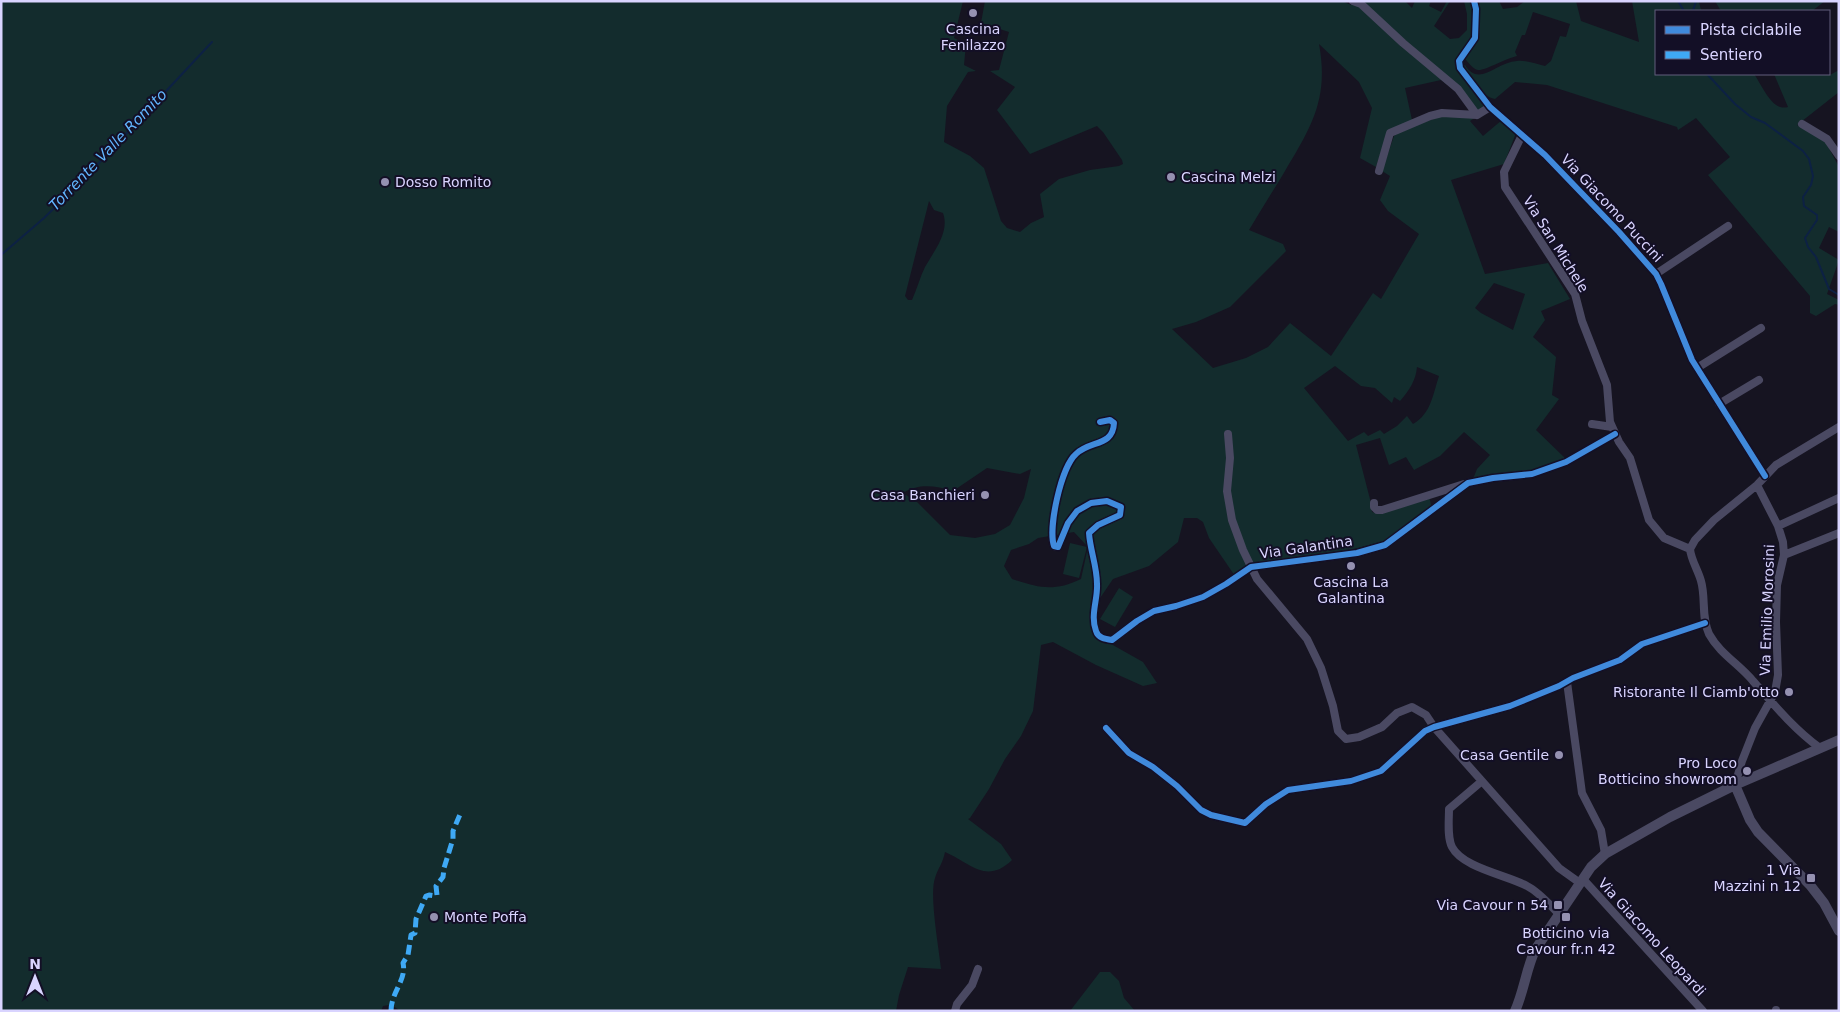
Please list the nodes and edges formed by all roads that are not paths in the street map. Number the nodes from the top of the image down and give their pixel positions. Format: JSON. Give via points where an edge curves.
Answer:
{"nodes":[{"id":1,"x":1353,"y":1,"type":"edge"},
{"id":2,"x":1474,"y":1,"type":"edge"},
{"id":3,"x":1490,"y":107,"type":"junction"},
{"id":4,"x":1477,"y":115,"type":"junction"},
{"id":5,"x":1802,"y":124,"type":"dead end"},
{"id":6,"x":1522,"y":135,"type":"junction"},
{"id":7,"x":1839,"y":156,"type":"edge"},
{"id":8,"x":1379,"y":171,"type":"dead end"},
{"id":9,"x":1728,"y":226,"type":"dead end"},
{"id":10,"x":1656,"y":274,"type":"junction"},
{"id":11,"x":1761,"y":328,"type":"dead end"},
{"id":12,"x":1697,"y":368,"type":"junction"},
{"id":13,"x":1759,"y":380,"type":"dead end"},
{"id":14,"x":1719,"y":404,"type":"junction"},
{"id":15,"x":1100,"y":422,"type":"dead end"},
{"id":16,"x":1592,"y":424,"type":"dead end"},
{"id":17,"x":1839,"y":428,"type":"edge"},
{"id":18,"x":1614,"y":430,"type":"junction"},
{"id":19,"x":1228,"y":434,"type":"dead end"},
{"id":20,"x":1765,"y":476,"type":"junction"},
{"id":21,"x":1468,"y":483,"type":"junction"},
{"id":22,"x":1757,"y":486,"type":"junction"},
{"id":23,"x":1839,"y":498,"type":"edge"},
{"id":24,"x":1374,"y":503,"type":"dead end"},
{"id":25,"x":1778,"y":526,"type":"junction"},
{"id":26,"x":1839,"y":533,"type":"edge"},
{"id":27,"x":1690,"y":549,"type":"junction"},
{"id":28,"x":1784,"y":555,"type":"junction"},
{"id":29,"x":1251,"y":567,"type":"junction"},
{"id":30,"x":1706,"y":623,"type":"junction"},
{"id":31,"x":1567,"y":682,"type":"junction"},
{"id":32,"x":1771,"y":701,"type":"junction"},
{"id":33,"x":1434,"y":727,"type":"junction"},
{"id":34,"x":1106,"y":728,"type":"dead end"},
{"id":35,"x":1839,"y":740,"type":"edge"},
{"id":36,"x":1820,"y":748,"type":"junction"},
{"id":37,"x":1482,"y":781,"type":"junction"},
{"id":38,"x":1735,"y":785,"type":"junction"},
{"id":39,"x":1605,"y":854,"type":"junction"},
{"id":40,"x":1582,"y":881,"type":"junction"},
{"id":41,"x":1559,"y":914,"type":"junction"},
{"id":42,"x":1839,"y":931,"type":"edge"},
{"id":43,"x":978,"y":969,"type":"dead end"},
{"id":44,"x":955,"y":1011,"type":"edge"},
{"id":45,"x":1515,"y":1011,"type":"edge"},
{"id":46,"x":1703,"y":1011,"type":"edge"}],
"edges":[{"from":1,"to":4,"type":"street","via":[[1361,4],[1458,89]]},
{"from":2,"to":3,"type":"street","name":"Via Giacomo Puccini","via":[[1475,38],[1459,61],[1460,68]]},
{"from":3,"to":4,"type":"street"},
{"from":3,"to":6,"type":"street","name":"Via Giacomo Puccini"},
{"from":4,"to":8,"type":"street","via":[[1442,113],[1390,133]]},
{"from":5,"to":7,"type":"street","via":[[1827,139]]},
{"from":6,"to":10,"type":"street","name":"Via Giacomo Puccini","via":[[1545,155]]},
{"from":6,"to":18,"type":"street","name":"Via San Michele","via":[[1504,172],[1505,187],[1575,294],[1607,385],[1610,422]]},
{"from":9,"to":10,"type":"street","name":"Via Giacomo Puccini"},
{"from":10,"to":12,"type":"street","name":"Via Giacomo Puccini"},
{"from":11,"to":12,"type":"street"},
{"from":12,"to":14,"type":"street","name":"Via Giacomo Puccini"},
{"from":13,"to":14,"type":"street"},
{"from":14,"to":20,"type":"street","name":"Via Giacomo Puccini"},
{"from":15,"to":29,"type":"street","name":"Via Galantina","via":[[1110,420],[1114,423],[1114,430],[1109,439],[1081,449],[1067,466],[1054,512],[1052,538],[1054,546],[1058,547],[1068,523],[1077,511],[1090,503],[1107,501],[1121,506],[1120,515],[1098,525],[1090,533],[1098,585],[1094,613],[1096,632],[1103,639],[1112,640],[1154,611],[1203,597]]},
{"from":16,"to":18,"type":"street"},
{"from":17,"to":20,"type":"street","via":[[1782,460]]},
{"from":18,"to":21,"type":"street","name":"Via Galantina","via":[[1566,462],[1532,474]]},
{"from":18,"to":27,"type":"street","name":"Via San Michele","via":[[1630,458],[1649,520],[1664,538]]},
{"from":19,"to":29,"type":"street","via":[[1227,491],[1232,520]]},
{"from":20,"to":22,"type":"street"},
{"from":21,"to":24,"type":"street","name":"Via Galantina","via":[[1382,510],[1374,508]]},
{"from":21,"to":29,"type":"street","name":"Via Galantina","via":[[1385,545],[1357,553]]},
{"from":22,"to":25,"type":"street","name":"Via Emilio Morosini"},
{"from":22,"to":27,"type":"street","via":[[1714,520]]},
{"from":23,"to":25,"type":"street"},
{"from":25,"to":28,"type":"street","name":"Via Emilio Morosini"},
{"from":26,"to":28,"type":"street"},
{"from":27,"to":30,"type":"street","via":[[1701,580]]},
{"from":28,"to":32,"type":"street","name":"Via Emilio Morosini","via":[[1777,594],[1778,675]]},
{"from":29,"to":33,"type":"street","name":"Via Giacomo Leopardi","via":[[1257,579],[1307,639],[1321,668],[1338,731],[1346,739],[1382,727],[1396,713],[1412,707],[1426,715]]},
{"from":30,"to":31,"type":"street","via":[[1642,644],[1620,660]]},
{"from":30,"to":32,"type":"street","via":[[1715,644]]},
{"from":31,"to":33,"type":"street","via":[[1510,706]]},
{"from":31,"to":39,"type":"street","via":[[1582,793],[1601,830]]},
{"from":32,"to":36,"type":"street","via":[[1807,739]]},
{"from":32,"to":38,"type":"street","name":"Via Emilio Morosini","via":[[1755,728]]},
{"from":33,"to":34,"type":"street","via":[[1425,731],[1380,771],[1351,781],[1288,790],[1245,823],[1201,810],[1177,786],[1129,753]]},
{"from":33,"to":37,"type":"street","name":"Via Giacomo Leopardi"},
{"from":35,"to":36,"type":"street"},
{"from":36,"to":38,"type":"street"},
{"from":37,"to":40,"type":"street","name":"Via Giacomo Leopardi","via":[[1559,868]]},
{"from":37,"to":41,"type":"street","via":[[1449,809],[1452,847],[1473,865],[1529,886]]},
{"from":38,"to":39,"type":"street"},
{"from":38,"to":42,"type":"street","via":[[1758,832],[1810,884]]},
{"from":39,"to":40,"type":"street"},
{"from":40,"to":41,"type":"street"},
{"from":40,"to":46,"type":"street","name":"Via Giacomo Leopardi"},
{"from":41,"to":45,"type":"street","via":[[1535,950]]},
{"from":43,"to":44,"type":"street","via":[[972,986]]}]}
